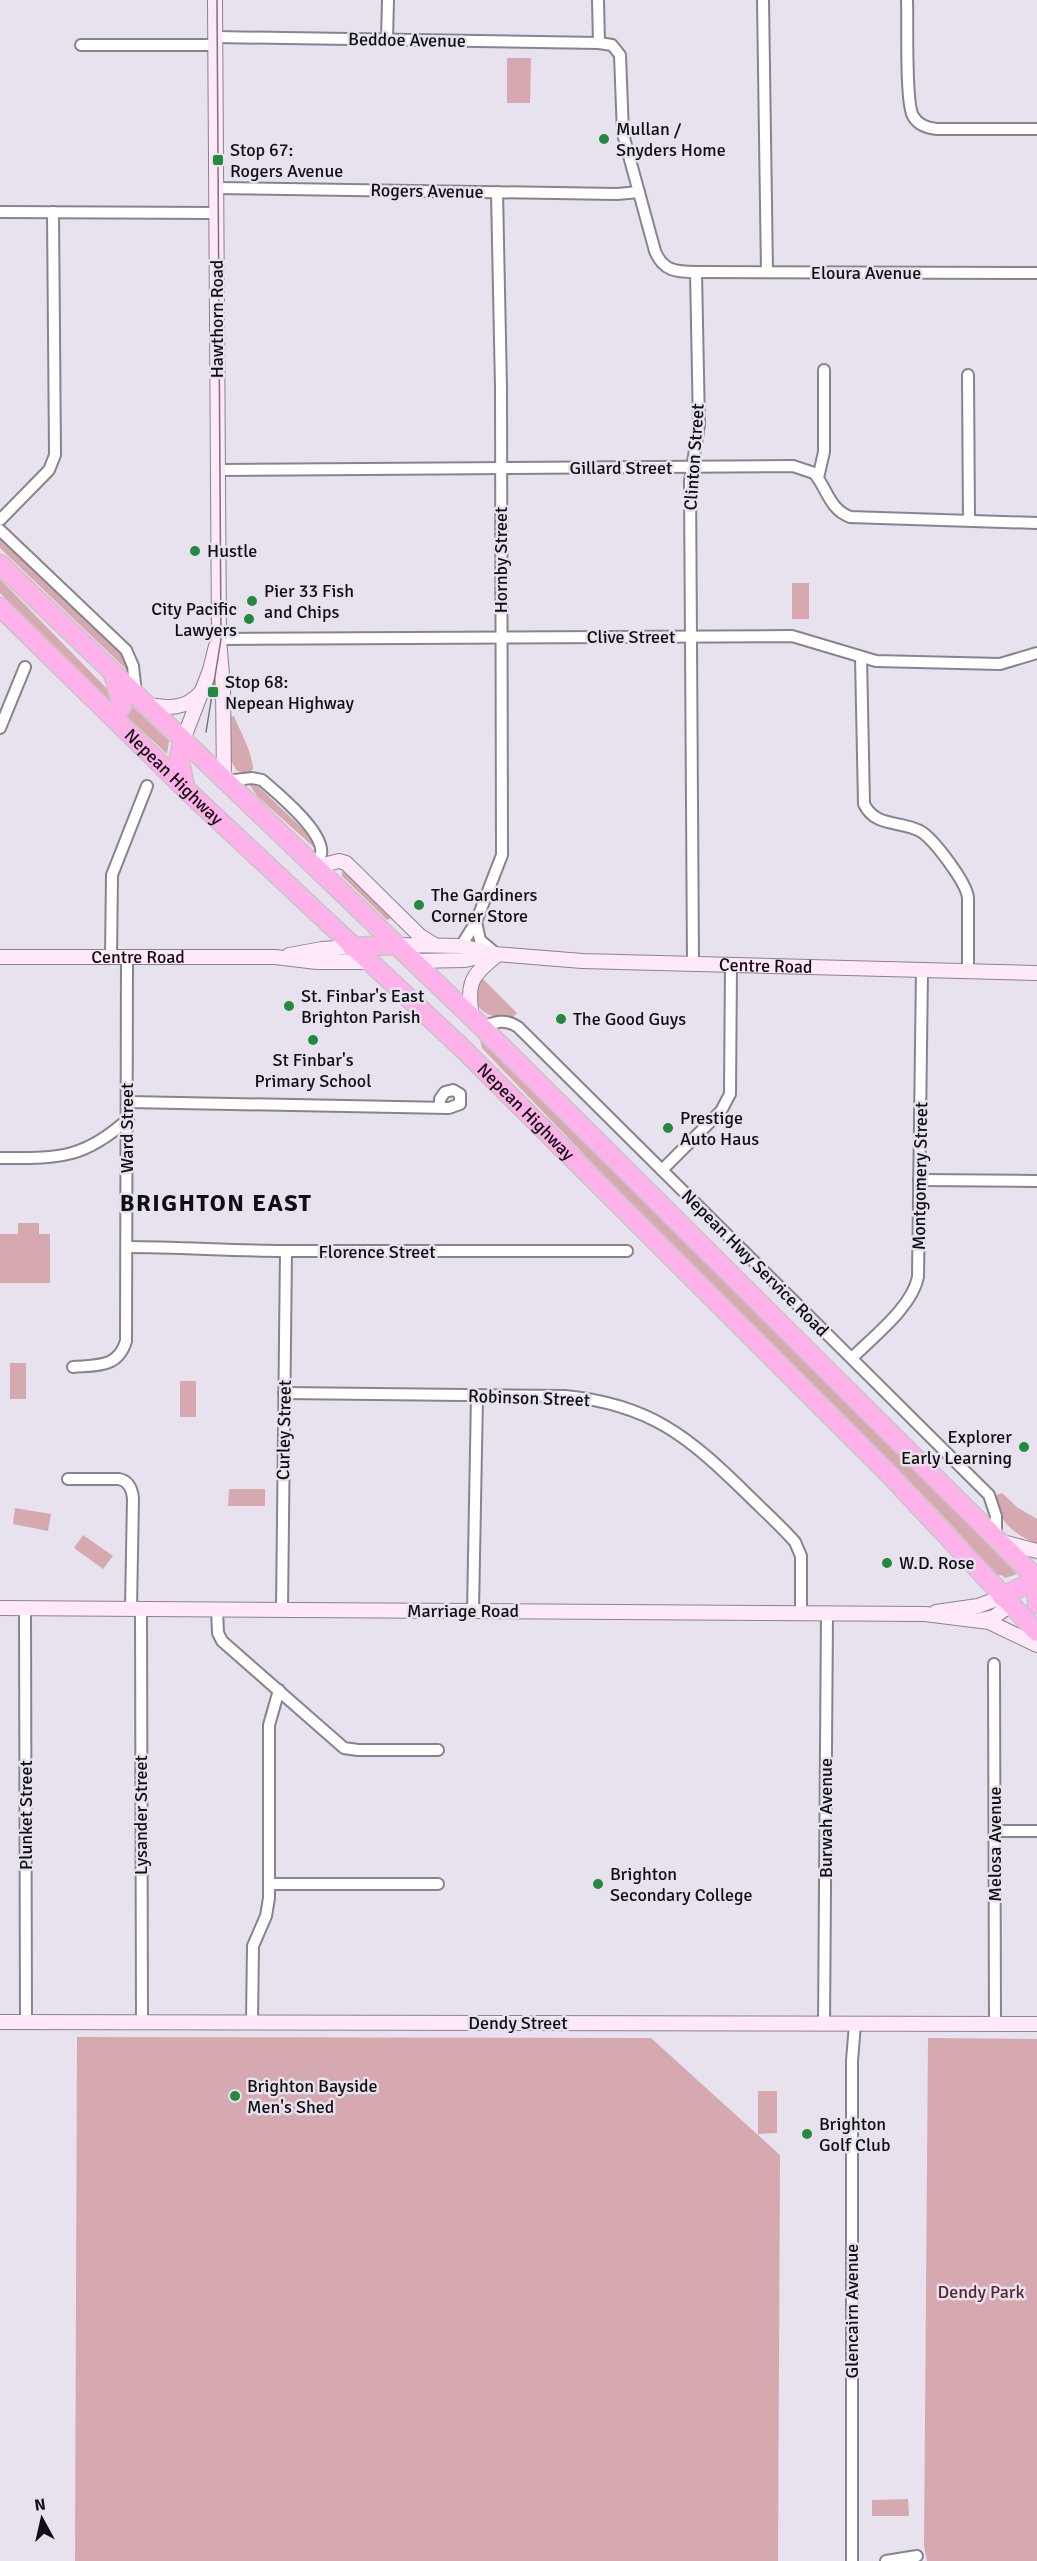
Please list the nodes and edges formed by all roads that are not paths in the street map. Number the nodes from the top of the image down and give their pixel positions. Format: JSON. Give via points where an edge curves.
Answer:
{"nodes":[{"id":1,"x":215,"y":0,"type":"edge"},
{"id":2,"x":388,"y":0,"type":"edge"},
{"id":3,"x":598,"y":0,"type":"edge"},
{"id":4,"x":763,"y":0,"type":"edge"},
{"id":5,"x":907,"y":0,"type":"edge"},
{"id":6,"x":387,"y":40,"type":"junction"},
{"id":7,"x":215,"y":41,"type":"junction"},
{"id":8,"x":599,"y":43,"type":"junction"},
{"id":9,"x":81,"y":45,"type":"dead end"},
{"id":10,"x":1037,"y":129,"type":"edge"},
{"id":11,"x":216,"y":188,"type":"junction"},
{"id":12,"x":497,"y":192,"type":"junction"},
{"id":13,"x":639,"y":192,"type":"junction"},
{"id":14,"x":0,"y":212,"type":"edge"},
{"id":15,"x":53,"y":212,"type":"junction"},
{"id":16,"x":216,"y":213,"type":"junction"},
{"id":17,"x":696,"y":272,"type":"junction"},
{"id":18,"x":767,"y":272,"type":"junction"},
{"id":19,"x":1037,"y":273,"type":"edge"},
{"id":20,"x":824,"y":370,"type":"dead end"},
{"id":21,"x":968,"y":375,"type":"dead end"},
{"id":22,"x":693,"y":468,"type":"junction"},
{"id":23,"x":500,"y":469,"type":"junction"},
{"id":24,"x":218,"y":470,"type":"junction"},
{"id":25,"x":819,"y":478,"type":"junction"},
{"id":26,"x":0,"y":520,"type":"edge"},
{"id":27,"x":969,"y":520,"type":"junction"},
{"id":28,"x":1037,"y":523,"type":"edge"},
{"id":29,"x":0,"y":530,"type":"edge"},
{"id":30,"x":0,"y":564,"type":"edge"},
{"id":31,"x":0,"y":607,"type":"edge"},
{"id":32,"x":691,"y":636,"type":"junction"},
{"id":33,"x":502,"y":637,"type":"junction"},
{"id":34,"x":219,"y":639,"type":"junction"},
{"id":35,"x":1037,"y":653,"type":"edge"},
{"id":36,"x":861,"y":657,"type":"junction"},
{"id":37,"x":25,"y":667,"type":"dead end"},
{"id":38,"x":114,"y":674,"type":"junction"},
{"id":39,"x":203,"y":691,"type":"junction"},
{"id":40,"x":142,"y":701,"type":"junction"},
{"id":41,"x":109,"y":714,"type":"junction"},
{"id":42,"x":0,"y":728,"type":"edge"},
{"id":43,"x":183,"y":740,"type":"junction"},
{"id":44,"x":225,"y":780,"type":"junction"},
{"id":45,"x":147,"y":786,"type":"dead end"},
{"id":46,"x":184,"y":787,"type":"junction"},
{"id":47,"x":314,"y":866,"type":"junction"},
{"id":48,"x":476,"y":922,"type":"junction"},
{"id":49,"x":395,"y":945,"type":"junction"},
{"id":50,"x":435,"y":945,"type":"junction"},
{"id":51,"x":461,"y":946,"type":"junction"},
{"id":52,"x":352,"y":947,"type":"junction"},
{"id":53,"x":499,"y":954,"type":"junction"},
{"id":54,"x":0,"y":957,"type":"edge"},
{"id":55,"x":111,"y":957,"type":"junction"},
{"id":56,"x":275,"y":957,"type":"junction"},
{"id":57,"x":127,"y":958,"type":"junction"},
{"id":58,"x":413,"y":961,"type":"junction"},
{"id":59,"x":369,"y":962,"type":"junction"},
{"id":60,"x":693,"y":964,"type":"junction"},
{"id":61,"x":731,"y":964,"type":"junction"},
{"id":62,"x":922,"y":970,"type":"junction"},
{"id":63,"x":968,"y":971,"type":"junction"},
{"id":64,"x":1037,"y":973,"type":"edge"},
{"id":65,"x":477,"y":1023,"type":"junction"},
{"id":66,"x":461,"y":1047,"type":"junction"},
{"id":67,"x":128,"y":1102,"type":"junction"},
{"id":68,"x":440,"y":1107,"type":"dead end"},
{"id":69,"x":128,"y":1119,"type":"junction"},
{"id":70,"x":0,"y":1158,"type":"edge"},
{"id":71,"x":662,"y":1170,"type":"junction"},
{"id":72,"x":919,"y":1180,"type":"junction"},
{"id":73,"x":1037,"y":1181,"type":"edge"},
{"id":74,"x":127,"y":1247,"type":"junction"},
{"id":75,"x":286,"y":1251,"type":"junction"},
{"id":76,"x":627,"y":1251,"type":"dead end"},
{"id":77,"x":852,"y":1358,"type":"junction"},
{"id":78,"x":74,"y":1367,"type":"dead end"},
{"id":79,"x":284,"y":1394,"type":"junction"},
{"id":80,"x":477,"y":1396,"type":"junction"},
{"id":81,"x":68,"y":1479,"type":"dead end"},
{"id":82,"x":998,"y":1539,"type":"junction"},
{"id":83,"x":1037,"y":1551,"type":"edge"},
{"id":84,"x":1037,"y":1579,"type":"edge"},
{"id":85,"x":1006,"y":1601,"type":"junction"},
{"id":86,"x":1037,"y":1604,"type":"edge"},
{"id":87,"x":0,"y":1608,"type":"edge"},
{"id":88,"x":25,"y":1608,"type":"junction"},
{"id":89,"x":136,"y":1609,"type":"junction"},
{"id":90,"x":217,"y":1609,"type":"junction"},
{"id":91,"x":282,"y":1610,"type":"junction"},
{"id":92,"x":473,"y":1611,"type":"junction"},
{"id":93,"x":801,"y":1613,"type":"junction"},
{"id":94,"x":827,"y":1613,"type":"junction"},
{"id":95,"x":925,"y":1614,"type":"junction"},
{"id":96,"x":973,"y":1620,"type":"junction"},
{"id":97,"x":1037,"y":1632,"type":"edge"},
{"id":98,"x":1037,"y":1646,"type":"edge"},
{"id":99,"x":994,"y":1664,"type":"dead end"},
{"id":100,"x":279,"y":1690,"type":"junction"},
{"id":101,"x":438,"y":1750,"type":"dead end"},
{"id":102,"x":995,"y":1831,"type":"junction"},
{"id":103,"x":1037,"y":1831,"type":"edge"},
{"id":104,"x":269,"y":1884,"type":"junction"},
{"id":105,"x":438,"y":1884,"type":"dead end"},
{"id":106,"x":0,"y":2022,"type":"edge"},
{"id":107,"x":26,"y":2022,"type":"junction"},
{"id":108,"x":142,"y":2022,"type":"junction"},
{"id":109,"x":252,"y":2022,"type":"junction"},
{"id":110,"x":824,"y":2024,"type":"junction"},
{"id":111,"x":851,"y":2024,"type":"junction"},
{"id":112,"x":995,"y":2024,"type":"junction"},
{"id":113,"x":1037,"y":2024,"type":"edge"},
{"id":114,"x":917,"y":2556,"type":"dead end"},
{"id":115,"x":852,"y":2561,"type":"edge"},
{"id":116,"x":885,"y":2561,"type":"edge"}],
"edges":[{"from":1,"to":7,"type":"main road","name":"Hawthorn Road"},
{"from":2,"to":6,"type":"street"},
{"from":3,"to":8,"type":"street"},
{"from":4,"to":18,"type":"street"},
{"from":5,"to":10,"type":"street","via":[[909,103],[916,120],[936,129]]},
{"from":6,"to":7,"type":"street","name":"Beddoe Avenue"},
{"from":6,"to":8,"type":"street","name":"Beddoe Avenue"},
{"from":7,"to":9,"type":"street","name":"Beddoe Avenue"},
{"from":7,"to":11,"type":"main road","name":"Hawthorn Road"},
{"from":8,"to":13,"type":"street","via":[[612,45],[620,55],[622,127]]},
{"from":11,"to":12,"type":"street","name":"Rogers Avenue"},
{"from":11,"to":16,"type":"main road","name":"Hawthorn Road"},
{"from":12,"to":13,"type":"street","name":"Rogers Avenue"},
{"from":12,"to":23,"type":"street","name":"Hornby Street"},
{"from":13,"to":17,"type":"street","via":[[661,263],[673,271]]},
{"from":14,"to":15,"type":"street"},
{"from":15,"to":16,"type":"street"},
{"from":15,"to":26,"type":"street","via":[[55,455],[49,470]]},
{"from":16,"to":24,"type":"main road","name":"Hawthorn Road"},
{"from":17,"to":18,"type":"street","name":"Eloura Avenue"},
{"from":17,"to":22,"type":"street","name":"Clinton Street","via":[[699,425]]},
{"from":18,"to":19,"type":"street","name":"Eloura Avenue"},
{"from":20,"to":25,"type":"street","via":[[825,452]]},
{"from":21,"to":27,"type":"street"},
{"from":22,"to":23,"type":"street","name":"Gillard Street"},
{"from":22,"to":25,"type":"street","name":"Gillard Street","via":[[793,466],[807,469]]},
{"from":22,"to":32,"type":"street","name":"Clinton Street"},
{"from":23,"to":24,"type":"street","name":"Gillard Street"},
{"from":23,"to":33,"type":"street","name":"Hornby Street"},
{"from":24,"to":34,"type":"main road","name":"Hawthorn Road"},
{"from":25,"to":27,"type":"street","via":[[831,503],[850,517]]},
{"from":27,"to":28,"type":"street"},
{"from":29,"to":40,"type":"street","via":[[126,650]]},
{"from":30,"to":38,"type":"highway","name":"Nepean Highway"},
{"from":31,"to":41,"type":"highway","name":"Nepean Highway"},
{"from":32,"to":33,"type":"street","name":"Clive Street"},
{"from":32,"to":36,"type":"street","name":"Clive Street","via":[[792,636]]},
{"from":32,"to":60,"type":"street","name":"Clinton Street"},
{"from":33,"to":34,"type":"street","name":"Clive Street"},
{"from":33,"to":48,"type":"street","name":"Hornby Street","via":[[502,855]]},
{"from":34,"to":39,"type":"main road","name":"Hawthorn Road"},
{"from":34,"to":44,"type":"main road","name":"Hawthorn Road"},
{"from":35,"to":36,"type":"street","name":"Clive Street","via":[[1000,664],[876,661]]},
{"from":36,"to":63,"type":"street","via":[[864,804],[878,820],[924,833],[966,889]]},
{"from":37,"to":42,"type":"street"},
{"from":38,"to":40,"type":"highway","name":"Nepean Highway"},
{"from":38,"to":41,"type":"highway","via":[[122,706]]},
{"from":39,"to":40,"type":"main road","via":[[176,708]]},
{"from":39,"to":43,"type":"main road","name":"Hawthorn Road"},
{"from":40,"to":43,"type":"highway","name":"Nepean Highway"},
{"from":41,"to":46,"type":"highway","name":"Nepean Highway"},
{"from":43,"to":44,"type":"highway","name":"Nepean Highway"},
{"from":43,"to":46,"type":"highway","via":[[179,757]]},
{"from":44,"to":47,"type":"highway","name":"Nepean Highway"},
{"from":44,"to":47,"type":"street","via":[[262,780],[312,828],[321,847]]},
{"from":45,"to":55,"type":"street","via":[[112,875]]},
{"from":46,"to":52,"type":"highway","name":"Nepean Highway"},
{"from":47,"to":49,"type":"highway","name":"Nepean Highway"},
{"from":47,"to":50,"type":"main road","via":[[346,863],[420,936]]},
{"from":48,"to":51,"type":"street","name":"Hornby Street"},
{"from":48,"to":53,"type":"street","via":[[484,945]]},
{"from":49,"to":50,"type":"main road","name":"Centre Road"},
{"from":49,"to":52,"type":"highway","name":"Centre Road"},
{"from":49,"to":58,"type":"highway","name":"Nepean Highway"},
{"from":50,"to":51,"type":"main road","name":"Centre Road"},
{"from":51,"to":53,"type":"main road","name":"Centre Road"},
{"from":52,"to":56,"type":"main road","name":"Centre Road"},
{"from":52,"to":59,"type":"highway","name":"Nepean Highway"},
{"from":53,"to":58,"type":"main road","name":"Centre Road","via":[[465,960]]},
{"from":53,"to":60,"type":"main road","name":"Centre Road"},
{"from":53,"to":65,"type":"main road","via":[[476,972],[471,981],[469,994]]},
{"from":54,"to":55,"type":"main road","name":"Centre Road"},
{"from":55,"to":57,"type":"main road","name":"Centre Road"},
{"from":56,"to":57,"type":"main road","name":"Centre Road"},
{"from":56,"to":59,"type":"main road","name":"Centre Road"},
{"from":57,"to":67,"type":"street","name":"Ward Street"},
{"from":58,"to":59,"type":"highway","name":"Centre Road"},
{"from":58,"to":65,"type":"highway","name":"Nepean Highway"},
{"from":59,"to":66,"type":"highway","name":"Nepean Highway"},
{"from":60,"to":61,"type":"main road","name":"Centre Road"},
{"from":61,"to":62,"type":"main road","name":"Centre Road"},
{"from":61,"to":71,"type":"street","via":[[729,1094],[722,1111]]},
{"from":62,"to":63,"type":"main road","name":"Centre Road"},
{"from":62,"to":72,"type":"street","name":"Montgomery Street"},
{"from":63,"to":64,"type":"main road","name":"Centre Road"},
{"from":65,"to":66,"type":"highway"},
{"from":65,"to":71,"type":"street","name":"Nepean Hwy Service Road","via":[[499,1021],[518,1027]]},
{"from":65,"to":82,"type":"highway","name":"Nepean Highway"},
{"from":66,"to":85,"type":"highway","name":"Nepean Highway","via":[[888,1473]]},
{"from":67,"to":68,"type":"street"},
{"from":67,"to":69,"type":"street","name":"Ward Street"},
{"from":69,"to":70,"type":"street","via":[[88,1149],[68,1156]]},
{"from":69,"to":74,"type":"street","name":"Ward Street"},
{"from":71,"to":77,"type":"street","name":"Nepean Hwy Service Road"},
{"from":72,"to":73,"type":"street"},
{"from":72,"to":77,"type":"street","name":"Montgomery Street","via":[[917,1283],[905,1305]]},
{"from":74,"to":75,"type":"street","name":"Florence Street"},
{"from":74,"to":78,"type":"street","name":"Ward Street","via":[[124,1348],[115,1360]]},
{"from":75,"to":76,"type":"street","name":"Florence Street"},
{"from":75,"to":79,"type":"street","name":"Curley Street"},
{"from":77,"to":82,"type":"street","name":"Nepean Hwy Service Road","via":[[987,1493],[995,1511]]},
{"from":79,"to":80,"type":"street","name":"Robinson Street"},
{"from":79,"to":91,"type":"street","name":"Curley Street"},
{"from":80,"to":92,"type":"street"},
{"from":80,"to":93,"type":"street","name":"Robinson Street","via":[[565,1396],[605,1402],[640,1412],[687,1439],[798,1546]]},
{"from":81,"to":89,"type":"street","name":"Lysander Street","via":[[119,1479],[131,1488]]},
{"from":82,"to":83,"type":"main road"},
{"from":82,"to":84,"type":"highway","name":"Nepean Highway"},
{"from":84,"to":85,"type":"highway"},
{"from":84,"to":86,"type":"highway"},
{"from":85,"to":95,"type":"main road","name":"Marriage Road"},
{"from":85,"to":96,"type":"main road","via":[[990,1619]]},
{"from":85,"to":97,"type":"highway","name":"Nepean Highway"},
{"from":87,"to":88,"type":"main road","name":"Marriage Road"},
{"from":88,"to":89,"type":"main road","name":"Marriage Road"},
{"from":88,"to":107,"type":"street","name":"Plunket Street"},
{"from":89,"to":90,"type":"main road","name":"Marriage Road"},
{"from":89,"to":108,"type":"street","name":"Lysander Street"},
{"from":90,"to":91,"type":"main road","name":"Marriage Road"},
{"from":90,"to":100,"type":"street","via":[[222,1641]]},
{"from":91,"to":92,"type":"main road","name":"Marriage Road"},
{"from":92,"to":93,"type":"main road","name":"Marriage Road"},
{"from":93,"to":94,"type":"main road","name":"Marriage Road"},
{"from":94,"to":95,"type":"main road","name":"Marriage Road"},
{"from":94,"to":110,"type":"street","name":"Burwah Avenue"},
{"from":95,"to":96,"type":"main road","name":"Marriage Road"},
{"from":96,"to":98,"type":"main road","name":"Marriage Road","via":[[993,1624]]},
{"from":99,"to":102,"type":"street","name":"Melosa Avenue"},
{"from":100,"to":101,"type":"street","via":[[344,1748]]},
{"from":100,"to":104,"type":"street","via":[[269,1725]]},
{"from":102,"to":103,"type":"street"},
{"from":102,"to":112,"type":"street","name":"Melosa Avenue"},
{"from":104,"to":105,"type":"street"},
{"from":104,"to":109,"type":"street","via":[[266,1916],[253,1946]]},
{"from":106,"to":107,"type":"main road","name":"Dendy Street"},
{"from":107,"to":108,"type":"main road","name":"Dendy Street"},
{"from":108,"to":109,"type":"main road","name":"Dendy Street"},
{"from":109,"to":110,"type":"main road","name":"Dendy Street"},
{"from":110,"to":111,"type":"main road","name":"Dendy Street"},
{"from":111,"to":112,"type":"main road","name":"Dendy Street"},
{"from":111,"to":115,"type":"street","name":"Glencairn Avenue"},
{"from":112,"to":113,"type":"main road","name":"Dendy Street"},
{"from":114,"to":116,"type":"street"}]}
